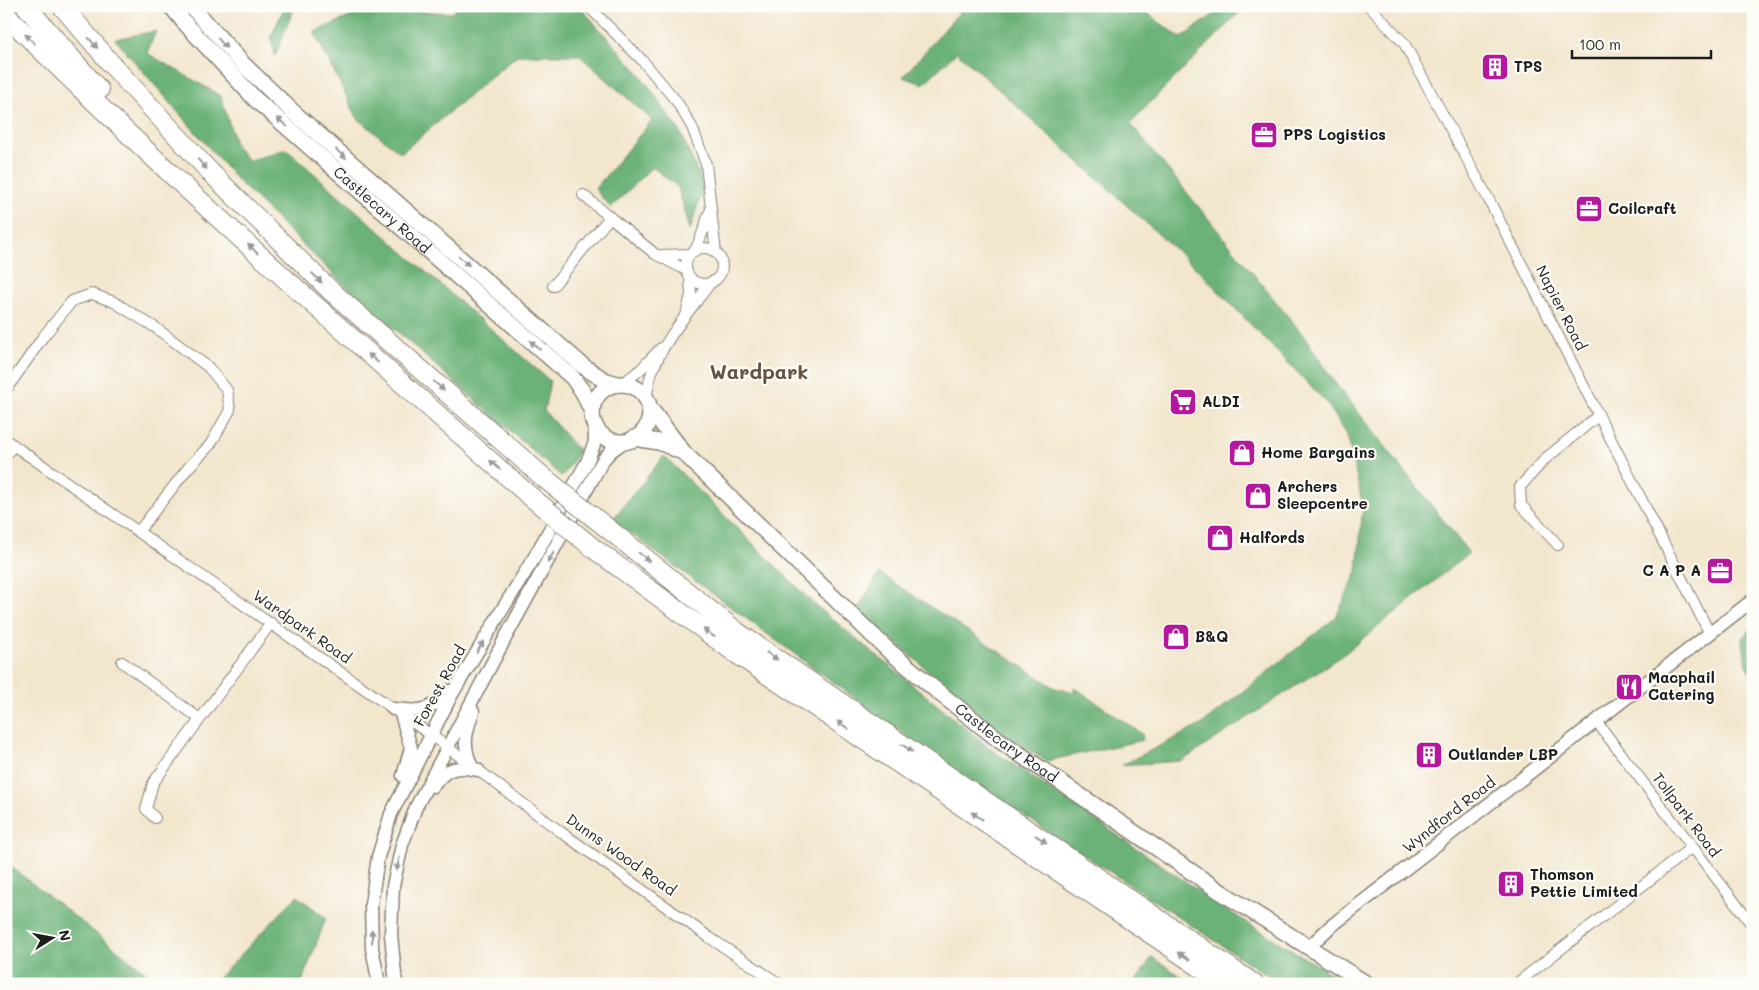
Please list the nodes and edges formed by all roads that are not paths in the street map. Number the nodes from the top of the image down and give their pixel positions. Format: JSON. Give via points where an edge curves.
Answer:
{"nodes":[{"id":1,"x":26,"y":6,"type":"edge"},
{"id":2,"x":62,"y":6,"type":"edge"},
{"id":3,"x":171,"y":6,"type":"edge"},
{"id":4,"x":191,"y":6,"type":"edge"},
{"id":5,"x":588,"y":6,"type":"edge"},
{"id":6,"x":1369,"y":6,"type":"edge"},
{"id":7,"x":6,"y":15,"type":"edge"},
{"id":8,"x":583,"y":195,"type":"dead end"},
{"id":9,"x":711,"y":198,"type":"junction"},
{"id":10,"x":205,"y":205,"type":"junction"},
{"id":11,"x":610,"y":217,"type":"junction"},
{"id":12,"x":692,"y":252,"type":"junction"},
{"id":13,"x":716,"y":253,"type":"junction"},
{"id":14,"x":655,"y":254,"type":"junction"},
{"id":15,"x":688,"y":273,"type":"junction"},
{"id":16,"x":711,"y":282,"type":"junction"},
{"id":17,"x":553,"y":286,"type":"dead end"},
{"id":18,"x":687,"y":312,"type":"junction"},
{"id":19,"x":667,"y":342,"type":"junction"},
{"id":20,"x":620,"y":384,"type":"junction"},
{"id":21,"x":6,"y":390,"type":"edge"},
{"id":22,"x":648,"y":403,"type":"junction"},
{"id":23,"x":1599,"y":415,"type":"junction"},
{"id":24,"x":593,"y":417,"type":"junction"},
{"id":25,"x":630,"y":440,"type":"junction"},
{"id":26,"x":10,"y":442,"type":"edge"},
{"id":27,"x":684,"y":453,"type":"junction"},
{"id":28,"x":6,"y":455,"type":"edge"},
{"id":29,"x":138,"y":532,"type":"junction"},
{"id":30,"x":1558,"y":545,"type":"dead end"},
{"id":31,"x":1753,"y":600,"type":"edge"},
{"id":32,"x":271,"y":623,"type":"junction"},
{"id":33,"x":1710,"y":634,"type":"junction"},
{"id":34,"x":122,"y":662,"type":"dead end"},
{"id":35,"x":469,"y":666,"type":"junction"},
{"id":36,"x":485,"y":678,"type":"junction"},
{"id":37,"x":397,"y":711,"type":"junction"},
{"id":38,"x":200,"y":719,"type":"junction"},
{"id":39,"x":461,"y":721,"type":"junction"},
{"id":40,"x":1596,"y":721,"type":"junction"},
{"id":41,"x":431,"y":735,"type":"junction"},
{"id":42,"x":447,"y":747,"type":"junction"},
{"id":43,"x":474,"y":767,"type":"junction"},
{"id":44,"x":412,"y":771,"type":"junction"},
{"id":45,"x":391,"y":814,"type":"junction"},
{"id":46,"x":412,"y":817,"type":"junction"},
{"id":47,"x":155,"y":818,"type":"dead end"},
{"id":48,"x":1692,"y":847,"type":"junction"},
{"id":49,"x":1753,"y":926,"type":"edge"},
{"id":50,"x":1309,"y":947,"type":"junction"},
{"id":51,"x":378,"y":984,"type":"edge"},
{"id":52,"x":396,"y":984,"type":"edge"},
{"id":53,"x":780,"y":984,"type":"edge"},
{"id":54,"x":1225,"y":984,"type":"edge"},
{"id":55,"x":1254,"y":984,"type":"edge"},
{"id":56,"x":1368,"y":984,"type":"edge"},
{"id":57,"x":1516,"y":984,"type":"edge"}],
"edges":[{"from":1,"to":10,"type":"highway"},
{"from":2,"to":55,"type":"highway","one_way":true,"bridge":true,"via":[[210,172],[330,290],[543,477],[737,632]]},
{"from":24,"to":3,"type":"main road","name":"Castlecary Road","one_way":true,"via":[[572,377],[255,99]]},
{"from":4,"to":20,"type":"main road","name":"Castlecary Road","one_way":true,"via":[[244,66],[299,117],[583,366],[604,380]]},
{"from":5,"to":9,"type":"street","via":[[643,61],[677,102],[692,127],[706,164]]},
{"from":6,"to":23,"type":"street","name":"Napier Road","via":[[1404,43]]},
{"from":10,"to":7,"type":"highway","one_way":true},
{"from":8,"to":11,"type":"street"},
{"from":9,"to":12,"type":"street","via":[[708,219]]},
{"from":9,"to":13,"type":"street"},
{"from":54,"to":10,"type":"highway","one_way":true,"bridge":true,"via":[[737,654],[593,548],[318,310]]},
{"from":11,"to":14,"type":"street"},
{"from":11,"to":17,"type":"street"},
{"from":12,"to":13,"type":"street","via":[[704,248]]},
{"from":12,"to":14,"type":"street","via":[[669,256]]},
{"from":12,"to":15,"type":"street","via":[[687,261]]},
{"from":13,"to":16,"type":"street","via":[[721,269],[719,276]]},
{"from":14,"to":15,"type":"street"},
{"from":15,"to":16,"type":"street","via":[[700,284]]},
{"from":15,"to":18,"type":"street","via":[[690,295]]},
{"from":16,"to":18,"type":"street"},
{"from":18,"to":19,"type":"street"},
{"from":19,"to":20,"type":"street","via":[[640,370]]},
{"from":19,"to":22,"type":"street","via":[[652,373]]},
{"from":20,"to":22,"type":"main road","via":[[638,389]]},
{"from":20,"to":24,"type":"main road","via":[[606,388],[598,395]]},
{"from":21,"to":29,"type":"street","via":[[72,301],[92,294],[114,302],[156,328],[208,366],[227,390],[230,410],[210,445]]},
{"from":22,"to":25,"type":"main road","via":[[648,422],[642,434]]},
{"from":22,"to":27,"type":"main road","name":"Castlecary Road"},
{"from":23,"to":30,"type":"street","via":[[1545,459],[1520,487],[1521,505]]},
{"from":23,"to":33,"type":"street","name":"Napier Road"},
{"from":24,"to":25,"type":"main road","via":[[607,438]]},
{"from":35,"to":24,"type":"street","name":"Forest Road","one_way":true,"via":[[587,462],[595,442]]},
{"from":25,"to":27,"type":"main road","name":"Castlecary Road","via":[[659,442]]},
{"from":25,"to":36,"type":"street","one_way":true,"via":[[603,460]]},
{"from":26,"to":28,"type":"street"},
{"from":26,"to":29,"type":"street","name":"Wardpark Road"},
{"from":27,"to":50,"type":"main road","name":"Castlecary Road","via":[[888,650],[952,703],[999,740],[1221,892]]},
{"from":29,"to":32,"type":"street","name":"Wardpark Road"},
{"from":31,"to":33,"type":"street","name":"Wyndford Road"},
{"from":32,"to":37,"type":"street","name":"Wardpark Road"},
{"from":32,"to":38,"type":"street"},
{"from":33,"to":40,"type":"street","name":"Wyndford Road"},
{"from":34,"to":38,"type":"street"},
{"from":35,"to":37,"type":"street","via":[[438,703],[423,710]]},
{"from":35,"to":41,"type":"street","name":"Forest Road"},
{"from":36,"to":39,"type":"street"},
{"from":36,"to":43,"type":"street","via":[[465,739],[466,753]]},
{"from":37,"to":41,"type":"street","name":"Wardpark Road"},
{"from":37,"to":45,"type":"street","via":[[411,748]]},
{"from":38,"to":47,"type":"street","via":[[153,783],[146,808]]},
{"from":39,"to":41,"type":"street","via":[[446,732]]},
{"from":39,"to":42,"type":"street"},
{"from":40,"to":48,"type":"street","name":"Tollpark Road"},
{"from":40,"to":50,"type":"street","name":"Wyndford Road"},
{"from":41,"to":42,"type":"street","name":"Wardpark Road"},
{"from":41,"to":44,"type":"street","name":"Forest Road"},
{"from":42,"to":43,"type":"street","name":"Dunns Wood Road"},
{"from":42,"to":44,"type":"street","via":[[434,750]]},
{"from":42,"to":46,"type":"street"},
{"from":43,"to":46,"type":"street","via":[[458,767],[440,776]]},
{"from":43,"to":53,"type":"street","name":"Dunns Wood Road","via":[[569,838]]},
{"from":44,"to":45,"type":"street","name":"Forest Road"},
{"from":51,"to":45,"type":"street","name":"Forest Road","one_way":true,"via":[[372,948],[371,904],[378,857]]},
{"from":46,"to":52,"type":"street","one_way":true,"via":[[393,886],[391,935]]},
{"from":48,"to":49,"type":"street","name":"Tollpark Road"},
{"from":48,"to":57,"type":"street"},
{"from":50,"to":56,"type":"main road","name":"Castlecary Road"}]}
